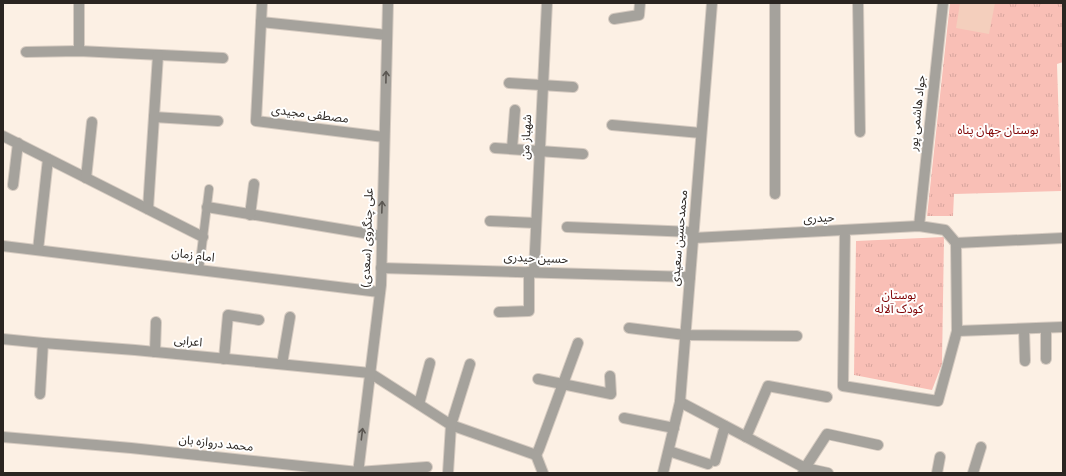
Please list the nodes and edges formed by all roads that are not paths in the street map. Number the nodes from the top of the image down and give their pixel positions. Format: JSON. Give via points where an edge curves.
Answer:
{"nodes":[{"id":1,"x":75,"y":3,"type":"edge"},
{"id":2,"x":78,"y":3,"type":"edge"},
{"id":3,"x":86,"y":3,"type":"edge"},
{"id":4,"x":262,"y":3,"type":"edge"},
{"id":5,"x":388,"y":3,"type":"edge"},
{"id":6,"x":547,"y":3,"type":"edge"},
{"id":7,"x":640,"y":3,"type":"edge"},
{"id":8,"x":712,"y":3,"type":"edge"},
{"id":9,"x":775,"y":3,"type":"edge"},
{"id":10,"x":858,"y":3,"type":"edge"},
{"id":11,"x":943,"y":3,"type":"edge"},
{"id":12,"x":614,"y":19,"type":"dead end"},
{"id":13,"x":261,"y":22,"type":"junction"},
{"id":14,"x":387,"y":35,"type":"junction"},
{"id":15,"x":79,"y":50,"type":"junction"},
{"id":16,"x":26,"y":52,"type":"dead end"},
{"id":17,"x":158,"y":55,"type":"junction"},
{"id":18,"x":223,"y":58,"type":"dead end"},
{"id":19,"x":509,"y":83,"type":"dead end"},
{"id":20,"x":543,"y":84,"type":"junction"},
{"id":21,"x":573,"y":86,"type":"dead end"},
{"id":22,"x":515,"y":110,"type":"dead end"},
{"id":23,"x":154,"y":117,"type":"junction"},
{"id":24,"x":218,"y":121,"type":"dead end"},
{"id":25,"x":92,"y":122,"type":"dead end"},
{"id":26,"x":612,"y":125,"type":"dead end"},
{"id":27,"x":860,"y":132,"type":"dead end"},
{"id":28,"x":701,"y":133,"type":"junction"},
{"id":29,"x":3,"y":136,"type":"edge"},
{"id":30,"x":384,"y":137,"type":"junction"},
{"id":31,"x":18,"y":143,"type":"junction"},
{"id":32,"x":495,"y":148,"type":"dead end"},
{"id":33,"x":512,"y":149,"type":"junction"},
{"id":34,"x":540,"y":151,"type":"junction"},
{"id":35,"x":582,"y":154,"type":"dead end"},
{"id":36,"x":48,"y":159,"type":"junction"},
{"id":37,"x":86,"y":178,"type":"junction"},
{"id":38,"x":254,"y":184,"type":"dead end"},
{"id":39,"x":13,"y":185,"type":"dead end"},
{"id":40,"x":209,"y":189,"type":"dead end"},
{"id":41,"x":774,"y":194,"type":"dead end"},
{"id":42,"x":207,"y":207,"type":"junction"},
{"id":43,"x":148,"y":209,"type":"junction"},
{"id":44,"x":250,"y":214,"type":"junction"},
{"id":45,"x":490,"y":221,"type":"dead end"},
{"id":46,"x":536,"y":223,"type":"junction"},
{"id":47,"x":919,"y":226,"type":"junction"},
{"id":48,"x":567,"y":227,"type":"dead end"},
{"id":49,"x":845,"y":230,"type":"junction"},
{"id":50,"x":693,"y":235,"type":"junction"},
{"id":51,"x":382,"y":236,"type":"junction"},
{"id":52,"x":203,"y":237,"type":"junction"},
{"id":53,"x":1063,"y":238,"type":"edge"},
{"id":54,"x":956,"y":243,"type":"junction"},
{"id":55,"x":3,"y":246,"type":"edge"},
{"id":56,"x":38,"y":250,"type":"junction"},
{"id":57,"x":381,"y":268,"type":"junction"},
{"id":58,"x":199,"y":270,"type":"junction"},
{"id":59,"x":531,"y":272,"type":"junction"},
{"id":60,"x":690,"y":278,"type":"junction"},
{"id":61,"x":380,"y":292,"type":"junction"},
{"id":62,"x":499,"y":312,"type":"dead end"},
{"id":63,"x":290,"y":316,"type":"dead end"},
{"id":64,"x":260,"y":320,"type":"dead end"},
{"id":65,"x":156,"y":322,"type":"dead end"},
{"id":66,"x":1063,"y":327,"type":"edge"},
{"id":67,"x":629,"y":328,"type":"dead end"},
{"id":68,"x":1046,"y":328,"type":"junction"},
{"id":69,"x":1024,"y":329,"type":"junction"},
{"id":70,"x":958,"y":331,"type":"junction"},
{"id":71,"x":685,"y":335,"type":"junction"},
{"id":72,"x":797,"y":336,"type":"dead end"},
{"id":73,"x":3,"y":339,"type":"edge"},
{"id":74,"x":43,"y":343,"type":"junction"},
{"id":75,"x":578,"y":343,"type":"dead end"},
{"id":76,"x":155,"y":352,"type":"junction"},
{"id":77,"x":224,"y":359,"type":"junction"},
{"id":78,"x":1046,"y":359,"type":"dead end"},
{"id":79,"x":1025,"y":361,"type":"dead end"},
{"id":80,"x":430,"y":363,"type":"dead end"},
{"id":81,"x":282,"y":364,"type":"junction"},
{"id":82,"x":470,"y":364,"type":"dead end"},
{"id":83,"x":370,"y":373,"type":"junction"},
{"id":84,"x":610,"y":376,"type":"dead end"},
{"id":85,"x":538,"y":379,"type":"dead end"},
{"id":86,"x":562,"y":384,"type":"junction"},
{"id":87,"x":40,"y":394,"type":"dead end"},
{"id":88,"x":827,"y":398,"type":"dead end"},
{"id":89,"x":680,"y":402,"type":"junction"},
{"id":90,"x":419,"y":404,"type":"junction"},
{"id":91,"x":624,"y":418,"type":"dead end"},
{"id":92,"x":451,"y":425,"type":"junction"},
{"id":93,"x":725,"y":426,"type":"junction"},
{"id":94,"x":674,"y":428,"type":"junction"},
{"id":95,"x":3,"y":437,"type":"edge"},
{"id":96,"x":746,"y":437,"type":"junction"},
{"id":97,"x":878,"y":445,"type":"dead end"},
{"id":98,"x":981,"y":447,"type":"dead end"},
{"id":99,"x":669,"y":451,"type":"junction"},
{"id":100,"x":536,"y":455,"type":"junction"},
{"id":101,"x":940,"y":457,"type":"dead end"},
{"id":102,"x":427,"y":467,"type":"dead end"},
{"id":103,"x":804,"y":470,"type":"edge"},
{"id":104,"x":358,"y":472,"type":"edge"},
{"id":105,"x":448,"y":473,"type":"edge"},
{"id":106,"x":543,"y":473,"type":"edge"},
{"id":107,"x":664,"y":473,"type":"edge"},
{"id":108,"x":828,"y":473,"type":"edge"},
{"id":109,"x":937,"y":473,"type":"edge"},
{"id":110,"x":973,"y":473,"type":"edge"}],
"edges":[{"from":1,"to":2,"type":"street"},
{"from":2,"to":3,"type":"street"},
{"from":2,"to":15,"type":"street"},
{"from":4,"to":13,"type":"street","name":"مصطفی مجیدی"},
{"from":5,"to":14,"type":"street","name":"علی چنگروی (سعدی)"},
{"from":6,"to":20,"type":"street","name":"شهباز من"},
{"from":7,"to":12,"type":"street","via":[[639,15]]},
{"from":8,"to":28,"type":"street","name":"محمدحسین سعیدی"},
{"from":9,"to":41,"type":"street"},
{"from":10,"to":27,"type":"street"},
{"from":11,"to":47,"type":"street","name":"جواد هاشمی پور"},
{"from":13,"to":14,"type":"street"},
{"from":13,"to":30,"type":"street","name":"مصطفی مجیدی","via":[[256,121]]},
{"from":30,"to":14,"type":"street","name":"علی چنگروی (سعدی)","one_way":true},
{"from":15,"to":16,"type":"street"},
{"from":15,"to":17,"type":"street"},
{"from":17,"to":18,"type":"street"},
{"from":17,"to":23,"type":"street"},
{"from":19,"to":20,"type":"street"},
{"from":20,"to":21,"type":"street"},
{"from":20,"to":34,"type":"street","name":"شهباز من"},
{"from":22,"to":33,"type":"street"},
{"from":23,"to":24,"type":"street"},
{"from":23,"to":43,"type":"street"},
{"from":25,"to":37,"type":"street"},
{"from":26,"to":28,"type":"street"},
{"from":28,"to":50,"type":"street","name":"محمدحسین سعیدی"},
{"from":29,"to":31,"type":"street"},
{"from":51,"to":30,"type":"street","name":"علی چنگروی (سعدی)","one_way":true},
{"from":31,"to":36,"type":"street"},
{"from":31,"to":39,"type":"street"},
{"from":32,"to":33,"type":"street"},
{"from":33,"to":34,"type":"street"},
{"from":34,"to":35,"type":"street"},
{"from":34,"to":46,"type":"street","name":"شهباز من"},
{"from":36,"to":37,"type":"street"},
{"from":36,"to":56,"type":"street"},
{"from":37,"to":43,"type":"street"},
{"from":38,"to":44,"type":"street"},
{"from":40,"to":42,"type":"lane"},
{"from":42,"to":44,"type":"street"},
{"from":42,"to":52,"type":"lane"},
{"from":43,"to":52,"type":"street"},
{"from":44,"to":51,"type":"street"},
{"from":45,"to":46,"type":"street"},
{"from":46,"to":59,"type":"street","name":"شهباز من"},
{"from":47,"to":49,"type":"street","name":"حیدری"},
{"from":47,"to":54,"type":"street","name":"حیدری","via":[[946,230]]},
{"from":48,"to":50,"type":"street","name":"حیدری"},
{"from":49,"to":50,"type":"street","name":"حیدری"},
{"from":49,"to":70,"type":"street","via":[[843,386],[938,402]]},
{"from":50,"to":60,"type":"street","name":"محمدحسین سعیدی"},
{"from":51,"to":57,"type":"street","name":"علی چنگروی (سعدی)"},
{"from":52,"to":58,"type":"lane"},
{"from":53,"to":54,"type":"street"},
{"from":54,"to":70,"type":"street"},
{"from":55,"to":56,"type":"street","name":"امام زمان"},
{"from":56,"to":58,"type":"street","name":"امام زمان"},
{"from":57,"to":59,"type":"street","name":"حسین حیدری"},
{"from":57,"to":61,"type":"street","name":"علی چنگروی (سعدی)"},
{"from":58,"to":61,"type":"street","name":"امام زمان"},
{"from":59,"to":60,"type":"street","name":"حسین حیدری"},
{"from":59,"to":62,"type":"street","name":"شهباز من","via":[[529,311]]},
{"from":60,"to":71,"type":"street","name":"محمدحسین سعیدی"},
{"from":61,"to":83,"type":"street","name":"علی چنگروی (سعدی)"},
{"from":63,"to":81,"type":"street"},
{"from":64,"to":77,"type":"street","via":[[228,315]]},
{"from":65,"to":76,"type":"street"},
{"from":66,"to":68,"type":"street"},
{"from":67,"to":71,"type":"street"},
{"from":68,"to":69,"type":"street"},
{"from":68,"to":78,"type":"street"},
{"from":69,"to":70,"type":"street"},
{"from":69,"to":79,"type":"street"},
{"from":71,"to":72,"type":"street"},
{"from":71,"to":89,"type":"street","name":"محمدحسین سعیدی"},
{"from":73,"to":74,"type":"street","name":"اعرابی"},
{"from":74,"to":76,"type":"street","name":"اعرابی"},
{"from":74,"to":87,"type":"street"},
{"from":75,"to":86,"type":"street"},
{"from":76,"to":77,"type":"street","name":"اعرابی"},
{"from":77,"to":81,"type":"street","name":"اعرابی"},
{"from":80,"to":90,"type":"street"},
{"from":81,"to":83,"type":"street","name":"اعرابی"},
{"from":82,"to":92,"type":"street"},
{"from":83,"to":90,"type":"street"},
{"from":104,"to":83,"type":"street","name":"علی چنگروی (سعدی)","one_way":true},
{"from":84,"to":86,"type":"street","via":[[611,394]]},
{"from":85,"to":86,"type":"street"},
{"from":86,"to":100,"type":"street"},
{"from":88,"to":96,"type":"street","via":[[768,386]]},
{"from":89,"to":93,"type":"street"},
{"from":89,"to":94,"type":"street","name":"محمدحسین سعیدی"},
{"from":90,"to":92,"type":"street"},
{"from":91,"to":94,"type":"street"},
{"from":92,"to":100,"type":"street"},
{"from":92,"to":105,"type":"street"},
{"from":93,"to":96,"type":"street"},
{"from":93,"to":99,"type":"street","via":[[711,462]]},
{"from":94,"to":99,"type":"street","name":"محمدحسین سعیدی"},
{"from":95,"to":104,"type":"street","name":"محمد دروازه بان"},
{"from":96,"to":103,"type":"street"},
{"from":97,"to":103,"type":"street","via":[[827,434]]},
{"from":98,"to":110,"type":"street"},
{"from":99,"to":107,"type":"street","name":"محمدحسین سعیدی"},
{"from":100,"to":106,"type":"street"},
{"from":101,"to":109,"type":"street"},
{"from":102,"to":104,"type":"street","name":"محمد دروازه بان"},
{"from":103,"to":108,"type":"street"}]}
